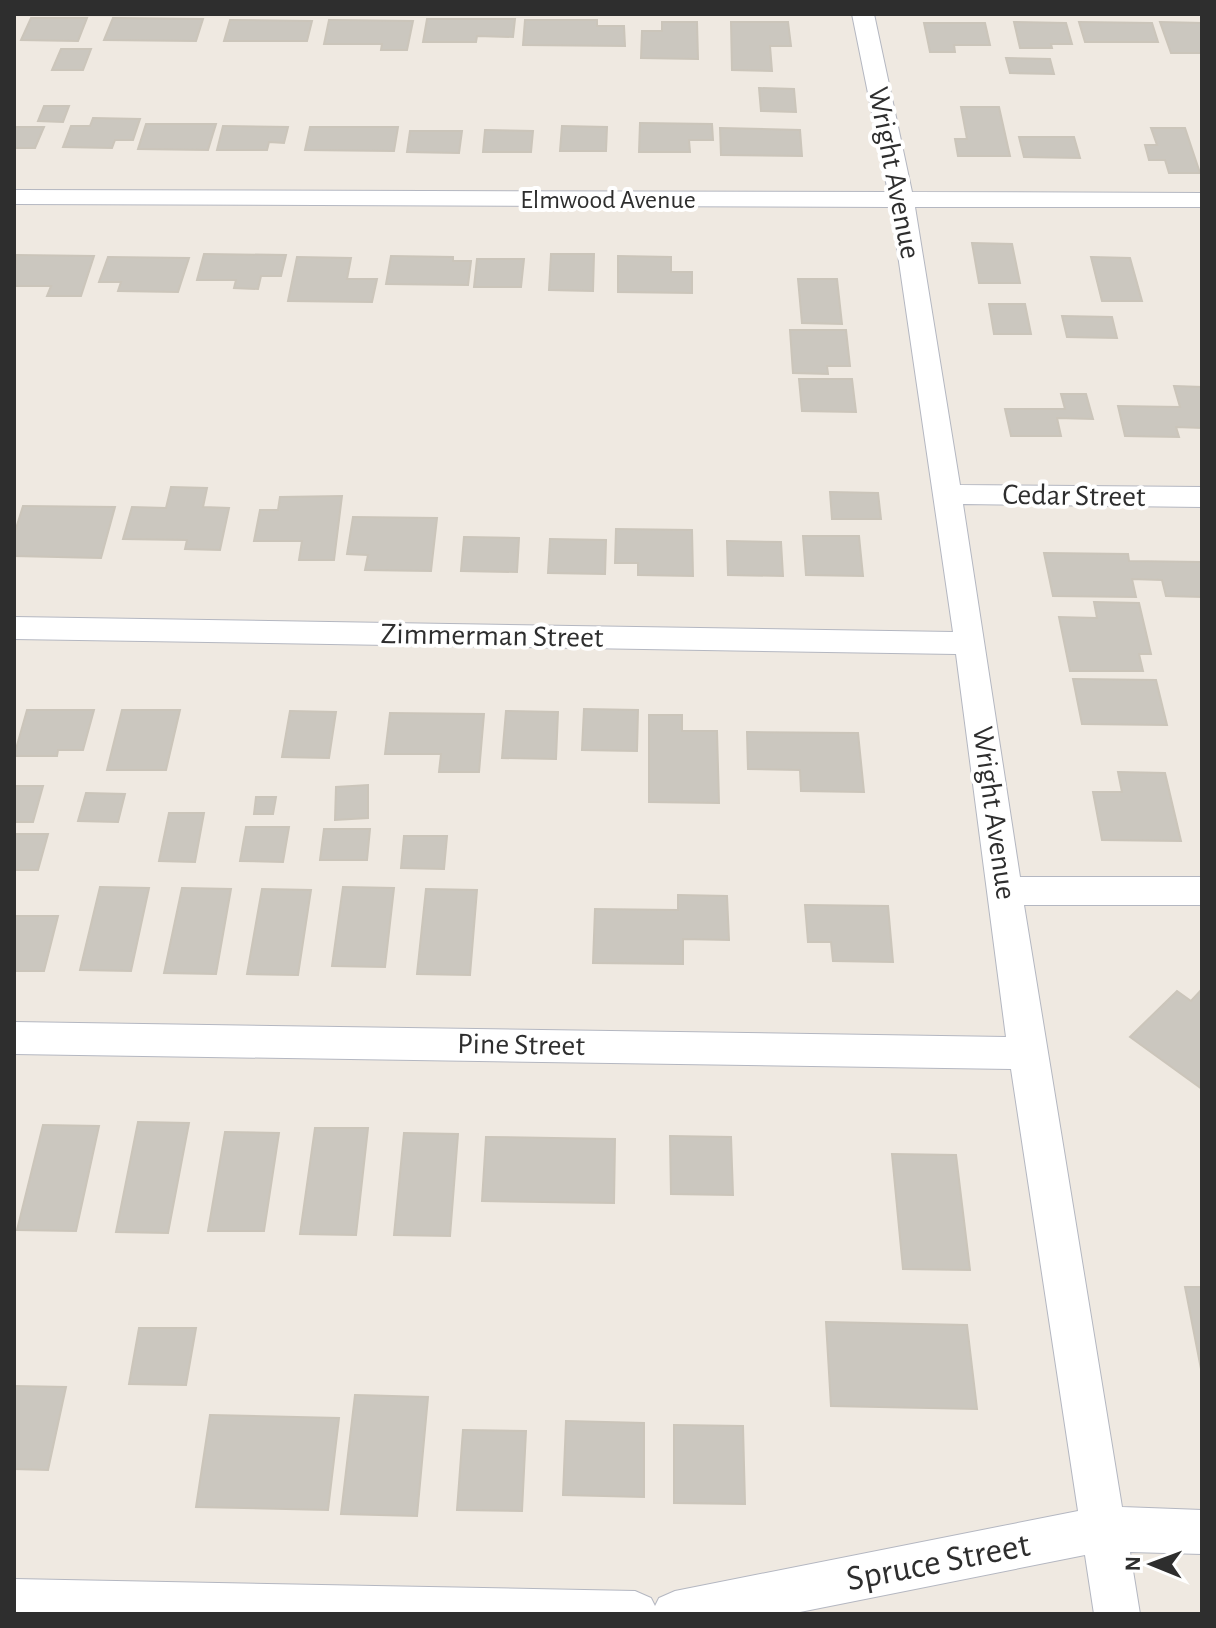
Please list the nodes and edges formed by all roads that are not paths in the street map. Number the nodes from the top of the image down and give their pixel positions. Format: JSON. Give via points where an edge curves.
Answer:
{"nodes":[{"id":1,"x":863,"y":14,"type":"edge"},
{"id":2,"x":14,"y":197,"type":"edge"},
{"id":3,"x":1202,"y":200,"type":"edge"},
{"id":4,"x":902,"y":201,"type":"junction"},
{"id":5,"x":946,"y":494,"type":"junction"},
{"id":6,"x":1202,"y":497,"type":"edge"},
{"id":7,"x":14,"y":628,"type":"edge"},
{"id":8,"x":970,"y":643,"type":"junction"},
{"id":9,"x":1005,"y":891,"type":"junction"},
{"id":10,"x":1202,"y":891,"type":"edge"},
{"id":11,"x":14,"y":1038,"type":"edge"},
{"id":12,"x":1027,"y":1053,"type":"junction"},
{"id":13,"x":1103,"y":1529,"type":"junction"},
{"id":14,"x":1202,"y":1532,"type":"edge"},
{"id":15,"x":14,"y":1602,"type":"edge"},
{"id":16,"x":635,"y":1614,"type":"edge"},
{"id":17,"x":675,"y":1614,"type":"edge"},
{"id":18,"x":1117,"y":1614,"type":"edge"}],
"edges":[{"from":1,"to":4,"type":"street","name":"Wright Avenue"},
{"from":2,"to":4,"type":"street","name":"Elmwood Avenue"},
{"from":3,"to":4,"type":"street","name":"Elmwood Avenue"},
{"from":4,"to":5,"type":"street","name":"Wright Avenue"},
{"from":5,"to":6,"type":"street","name":"Cedar Street"},
{"from":5,"to":8,"type":"street","name":"Wright Avenue"},
{"from":7,"to":8,"type":"street","name":"Zimmerman Street"},
{"from":8,"to":9,"type":"street","name":"Wright Avenue"},
{"from":9,"to":10,"type":"street"},
{"from":9,"to":12,"type":"street","name":"Wright Avenue"},
{"from":11,"to":12,"type":"street","name":"Pine Street"},
{"from":12,"to":13,"type":"street","name":"Wright Avenue"},
{"from":13,"to":14,"type":"street","name":"Spruce Street"},
{"from":13,"to":17,"type":"street","name":"Spruce Street"},
{"from":13,"to":18,"type":"street","name":"Wright Avenue"},
{"from":15,"to":16,"type":"street"}]}
